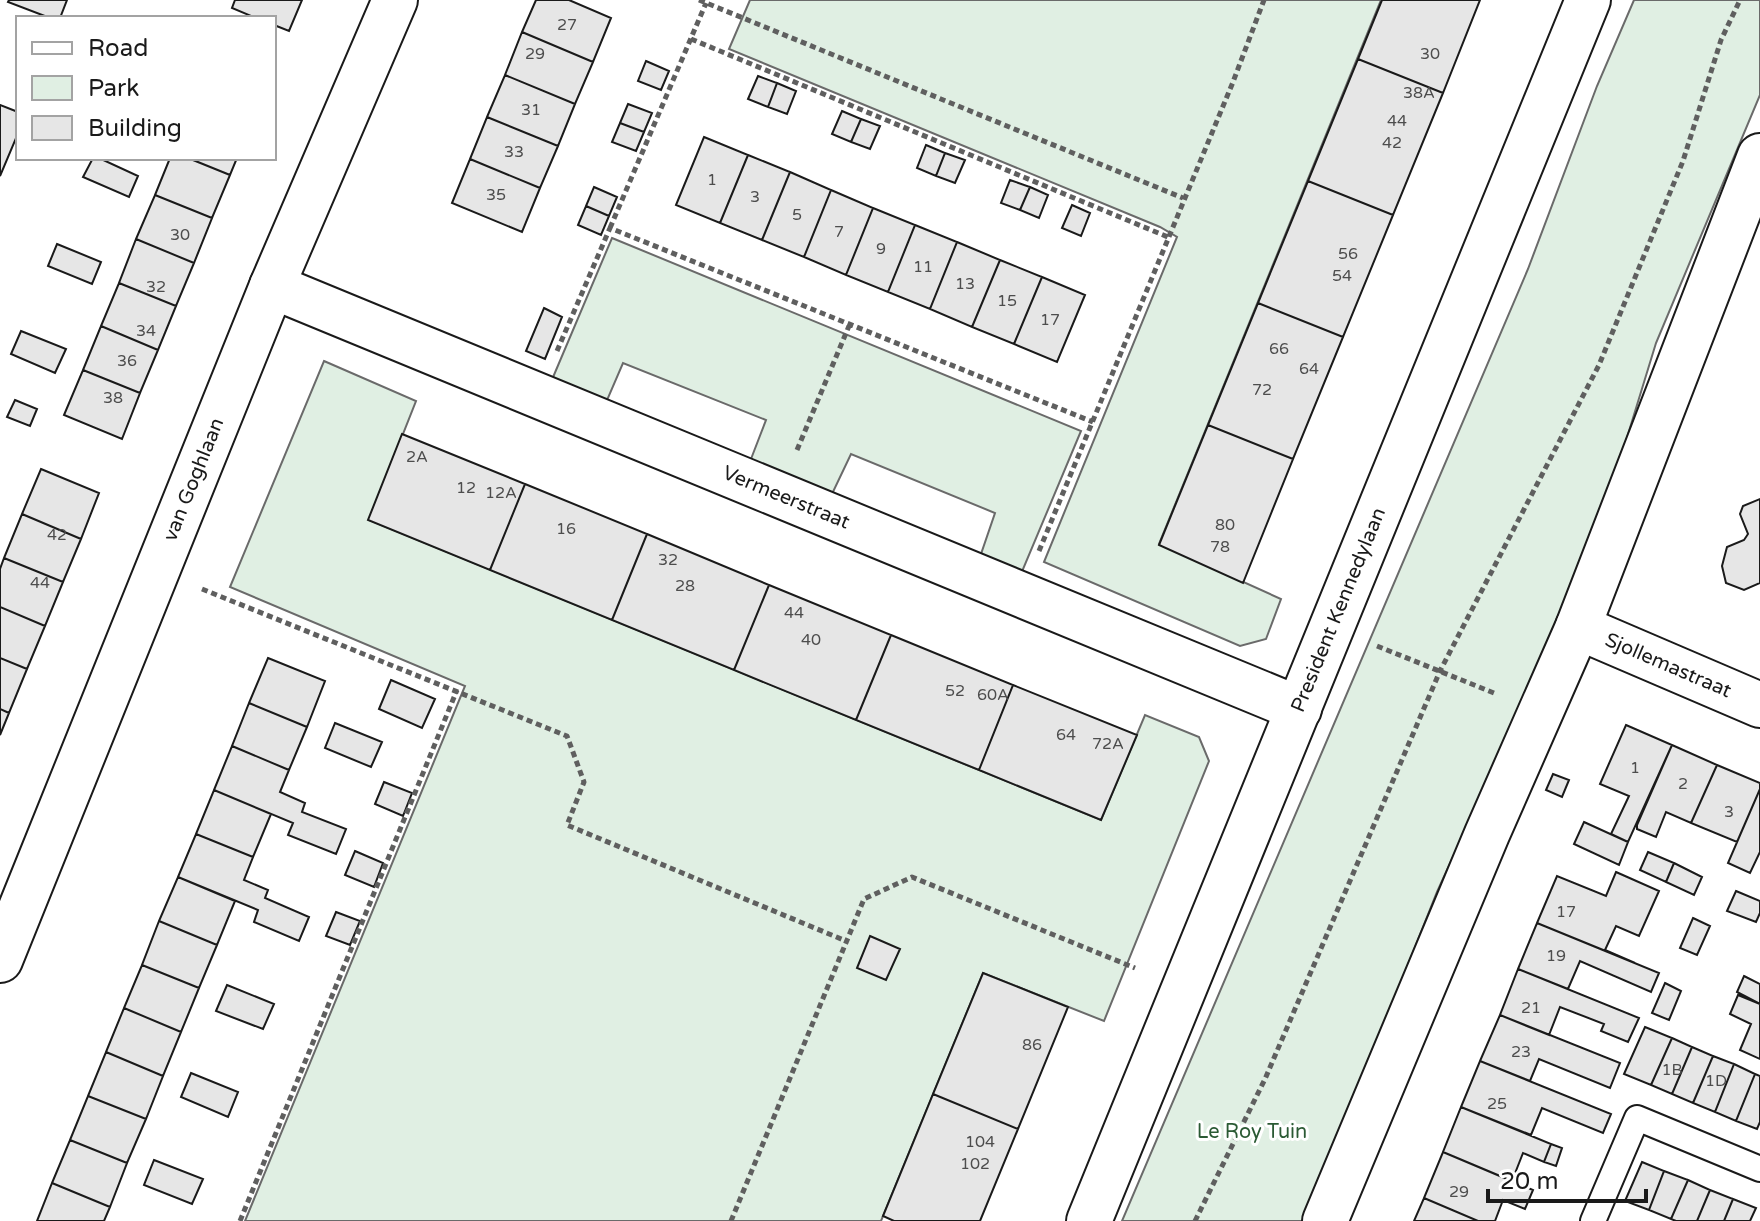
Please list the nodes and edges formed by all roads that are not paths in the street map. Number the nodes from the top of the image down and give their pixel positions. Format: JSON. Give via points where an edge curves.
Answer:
{"nodes":[{"id":1,"x":395,"y":0,"type":"edge"},
{"id":2,"x":1588,"y":0,"type":"edge"},
{"id":3,"x":1760,"y":156,"type":"edge"},
{"id":4,"x":272,"y":286,"type":"junction"},
{"id":5,"x":1578,"y":627,"type":"junction"},
{"id":6,"x":1760,"y":705,"type":"edge"},
{"id":7,"x":1299,"y":709,"type":"junction"},
{"id":8,"x":0,"y":960,"type":"edge"},
{"id":9,"x":1760,"y":1169,"type":"edge"},
{"id":10,"x":1089,"y":1221,"type":"edge"},
{"id":11,"x":1325,"y":1221,"type":"edge"},
{"id":12,"x":1593,"y":1221,"type":"edge"}],
"edges":[{"from":1,"to":4,"type":"street","name":"van Goghlaan"},
{"from":2,"to":7,"type":"street","name":"President Kennedylaan"},
{"from":3,"to":5,"type":"street"},
{"from":4,"to":7,"type":"street","name":"Vermeerstraat"},
{"from":4,"to":8,"type":"street","name":"van Goghlaan"},
{"from":5,"to":6,"type":"street","name":"Sjollemastraat"},
{"from":5,"to":11,"type":"street"},
{"from":7,"to":10,"type":"street","name":"President Kennedylaan"},
{"from":9,"to":12,"type":"lane","via":[[1637,1118]]}]}
